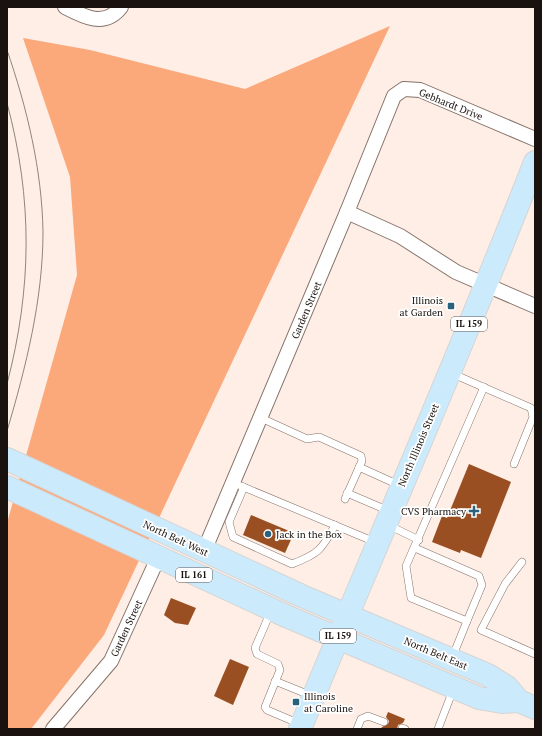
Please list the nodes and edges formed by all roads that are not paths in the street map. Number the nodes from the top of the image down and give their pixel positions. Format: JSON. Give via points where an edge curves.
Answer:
{"nodes":[{"id":1,"x":65,"y":7,"type":"edge"},
{"id":2,"x":121,"y":7,"type":"edge"},
{"id":3,"x":535,"y":139,"type":"edge"},
{"id":4,"x":535,"y":162,"type":"edge"},
{"id":5,"x":531,"y":185,"type":"edge"},
{"id":6,"x":347,"y":212,"type":"junction"},
{"id":7,"x":486,"y":286,"type":"junction"},
{"id":8,"x":535,"y":306,"type":"edge"},
{"id":9,"x":449,"y":372,"type":"junction"},
{"id":10,"x":484,"y":387,"type":"junction"},
{"id":11,"x":261,"y":418,"type":"junction"},
{"id":12,"x":7,"y":460,"type":"edge"},
{"id":13,"x":514,"y":464,"type":"dead end"},
{"id":14,"x":359,"y":467,"type":"junction"},
{"id":15,"x":239,"y":485,"type":"junction"},
{"id":16,"x":401,"y":486,"type":"junction"},
{"id":17,"x":7,"y":487,"type":"edge"},
{"id":18,"x":335,"y":525,"type":"junction"},
{"id":19,"x":384,"y":526,"type":"junction"},
{"id":20,"x":419,"y":540,"type":"junction"},
{"id":21,"x":415,"y":548,"type":"junction"},
{"id":22,"x":204,"y":551,"type":"junction"},
{"id":23,"x":158,"y":558,"type":"junction"},
{"id":24,"x":522,"y":562,"type":"dead end"},
{"id":25,"x":272,"y":609,"type":"junction"},
{"id":26,"x":346,"y":615,"type":"junction"},
{"id":27,"x":466,"y":621,"type":"junction"},
{"id":28,"x":337,"y":638,"type":"junction"},
{"id":29,"x":535,"y":654,"type":"edge"},
{"id":30,"x":451,"y":660,"type":"junction"},
{"id":31,"x":275,"y":681,"type":"junction"},
{"id":32,"x":454,"y":687,"type":"junction"},
{"id":33,"x":313,"y":696,"type":"junction"},
{"id":34,"x":527,"y":704,"type":"edge"},
{"id":35,"x":384,"y":722,"type":"dead end"},
{"id":36,"x":301,"y":727,"type":"edge"},
{"id":37,"x":53,"y":729,"type":"edge"},
{"id":38,"x":357,"y":729,"type":"edge"},
{"id":39,"x":438,"y":729,"type":"edge"}],
"edges":[{"from":1,"to":2,"type":"street","via":[[86,18],[96,20],[108,18]]},
{"from":3,"to":6,"type":"street","name":"Gebhardt Drive","via":[[420,90],[404,89],[394,96]]},
{"from":4,"to":5,"type":"main road","name":"North Illinois Street","number":"IL 159"},
{"from":5,"to":7,"type":"main road","name":"North Illinois Street","number":"IL 159"},
{"from":6,"to":7,"type":"street","via":[[400,236],[456,272]]},
{"from":6,"to":11,"type":"street","name":"Garden Street"},
{"from":7,"to":8,"type":"street"},
{"from":7,"to":9,"type":"main road","name":"North Illinois Street","number":"IL 159"},
{"from":9,"to":10,"type":"lane"},
{"from":9,"to":16,"type":"main road","name":"North Illinois Street","number":"IL 159"},
{"from":10,"to":13,"type":"lane","via":[[531,408],[533,417]]},
{"from":10,"to":20,"type":"lane"},
{"from":11,"to":14,"type":"lane","via":[[307,439],[319,437],[361,456]]},
{"from":11,"to":15,"type":"street","name":"Garden Street"},
{"from":12,"to":22,"type":"main road","name":"North Belt West","number":"IL 161"},
{"from":14,"to":16,"type":"lane"},
{"from":14,"to":19,"type":"lane","via":[[346,496]]},
{"from":15,"to":18,"type":"lane"},
{"from":15,"to":18,"type":"lane","via":[[229,522],[233,537],[292,564],[324,547]]},
{"from":15,"to":22,"type":"street","name":"Garden Street"},
{"from":16,"to":19,"type":"main road","name":"North Illinois Street","number":"IL 159"},
{"from":17,"to":23,"type":"main road","number":"IL 161"},
{"from":18,"to":19,"type":"lane"},
{"from":19,"to":20,"type":"lane"},
{"from":19,"to":26,"type":"main road","name":"North Illinois Street","number":"IL 159"},
{"from":20,"to":21,"type":"lane"},
{"from":21,"to":27,"type":"lane","via":[[406,566],[411,598]]},
{"from":21,"to":27,"type":"lane","via":[[479,576],[482,585]]},
{"from":22,"to":26,"type":"main road","name":"North Belt West","number":"IL 161"},
{"from":23,"to":25,"type":"main road","number":"IL 161"},
{"from":23,"to":37,"type":"street","name":"Garden Street","via":[[110,661]]},
{"from":24,"to":29,"type":"lane","via":[[505,584],[481,630]]},
{"from":25,"to":28,"type":"main road","number":"IL 161"},
{"from":25,"to":31,"type":"lane","via":[[255,648],[257,654],[278,664],[280,670]]},
{"from":26,"to":28,"type":"main road","name":"North Illinois Street","number":"IL 159"},
{"from":26,"to":30,"type":"main road","name":"North Belt East","number":"IL 161"},
{"from":27,"to":30,"type":"lane"},
{"from":28,"to":32,"type":"main road","name":"North Belt East","number":"IL 161"},
{"from":28,"to":33,"type":"main road","name":"North Illinois Street","number":"IL 159"},
{"from":30,"to":34,"type":"main road","name":"North Belt East","number":"IL 161","via":[[488,675]]},
{"from":31,"to":33,"type":"lane"},
{"from":31,"to":36,"type":"lane","via":[[265,707]]},
{"from":32,"to":34,"type":"main road","name":"North Belt East","number":"IL 161","via":[[480,698]]},
{"from":32,"to":39,"type":"lane"},
{"from":33,"to":36,"type":"main road","name":"North Illinois Street","number":"IL 159"},
{"from":35,"to":38,"type":"lane","via":[[368,716],[361,719]]}]}
